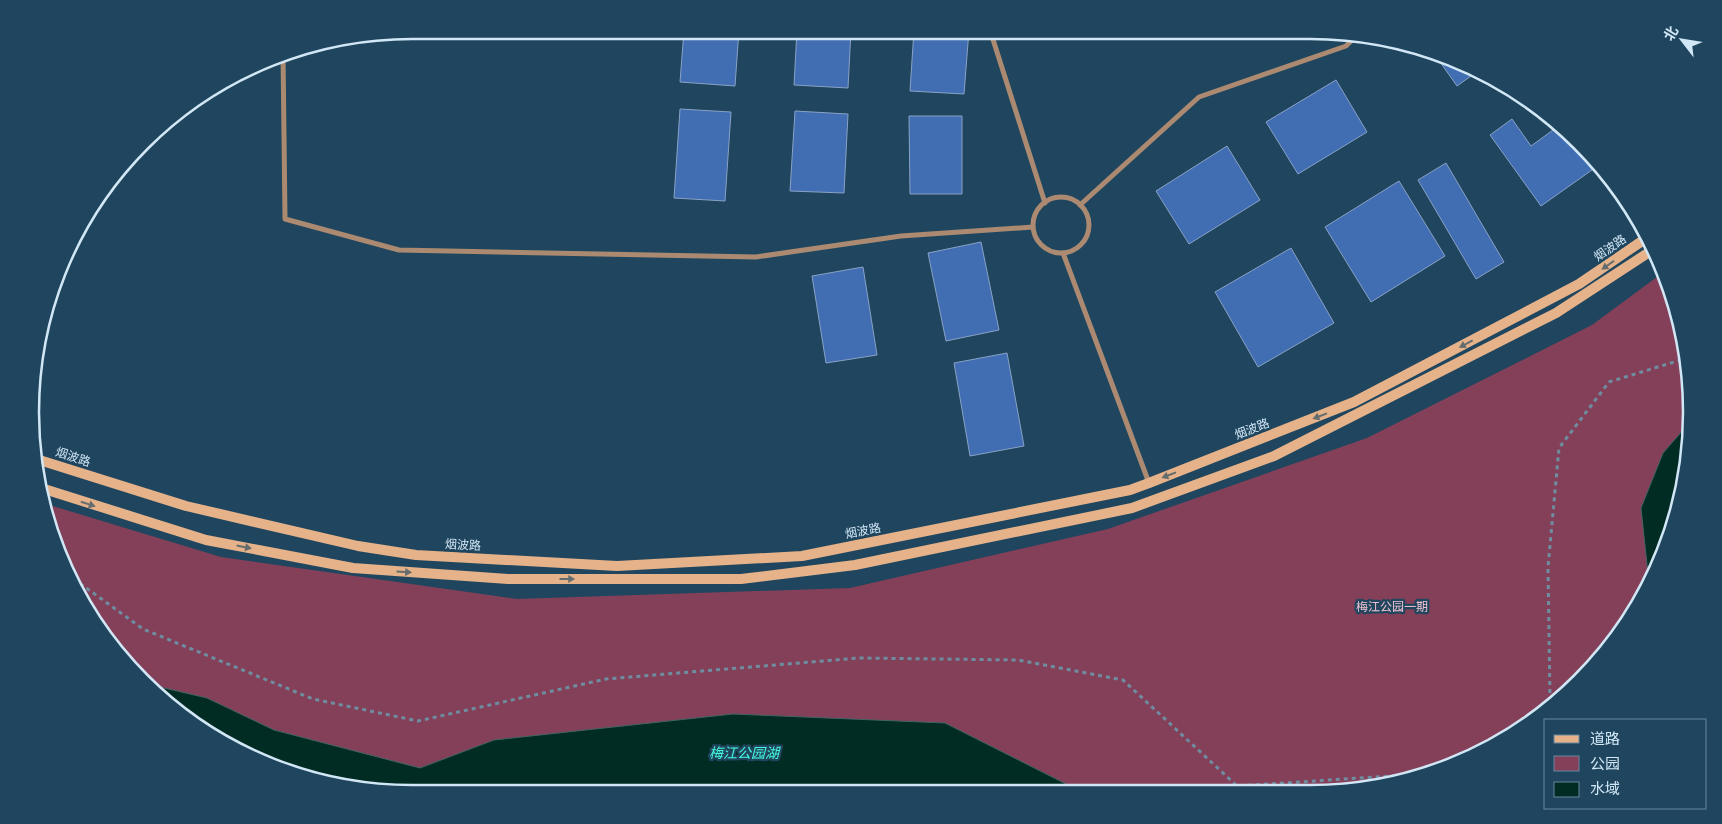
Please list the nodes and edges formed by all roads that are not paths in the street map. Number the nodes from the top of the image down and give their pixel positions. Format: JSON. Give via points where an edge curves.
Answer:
{"nodes":[{"id":1,"x":993,"y":39,"type":"edge"},
{"id":2,"x":1351,"y":41,"type":"edge"},
{"id":3,"x":283,"y":62,"type":"edge"},
{"id":4,"x":1045,"y":202,"type":"junction"},
{"id":5,"x":1080,"y":205,"type":"junction"},
{"id":6,"x":1033,"y":227,"type":"junction"},
{"id":7,"x":1642,"y":241,"type":"edge"},
{"id":8,"x":1063,"y":253,"type":"junction"},
{"id":9,"x":1648,"y":253,"type":"edge"},
{"id":10,"x":42,"y":461,"type":"edge"},
{"id":11,"x":1149,"y":483,"type":"junction"},
{"id":12,"x":47,"y":490,"type":"edge"}],
"edges":[{"from":1,"to":4,"type":"street"},
{"from":2,"to":5,"type":"street","via":[[1346,46],[1199,97]]},
{"from":3,"to":6,"type":"street","via":[[285,219],[399,250],[756,257],[901,236]]},
{"from":4,"to":5,"type":"street","via":[[1063,197]]},
{"from":4,"to":6,"type":"street","via":[[1038,209]]},
{"from":5,"to":8,"type":"street","via":[[1086,212],[1089,231],[1079,246]]},
{"from":6,"to":8,"type":"street","via":[[1040,243],[1054,252]]},
{"from":7,"to":11,"type":"main road","name":"烟波路","one_way":true,"via":[[1579,284],[1354,402]]},
{"from":8,"to":11,"type":"street"},
{"from":12,"to":9,"type":"main road","name":"烟波路","one_way":true,"via":[[206,540],[353,568],[508,579],[741,579],[855,565],[1132,508],[1274,456],[1556,312]]},
{"from":10,"to":11,"type":"main road","name":"烟波路","via":[[186,506],[358,546],[416,555],[617,566],[802,556],[1130,490]]}]}
